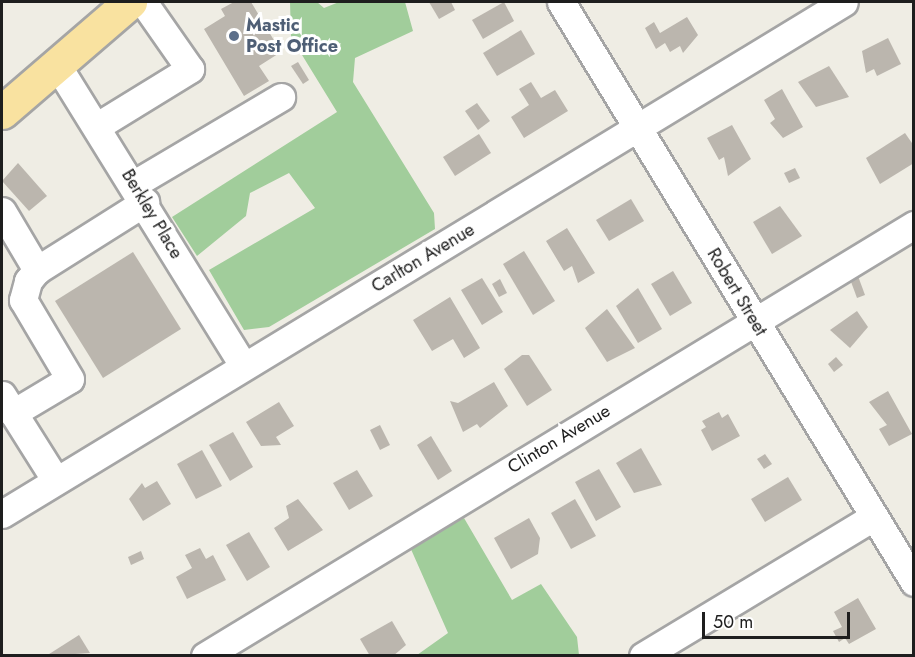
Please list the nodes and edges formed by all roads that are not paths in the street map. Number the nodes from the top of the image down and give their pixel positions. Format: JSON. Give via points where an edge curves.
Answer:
{"nodes":[{"id":1,"x":130,"y":2,"type":"edge"},
{"id":2,"x":143,"y":2,"type":"edge"},
{"id":3,"x":561,"y":2,"type":"edge"},
{"id":4,"x":844,"y":2,"type":"edge"},
{"id":5,"x":57,"y":65,"type":"junction"},
{"id":6,"x":281,"y":97,"type":"dead end"},
{"id":7,"x":2,"y":112,"type":"edge"},
{"id":8,"x":99,"y":125,"type":"junction"},
{"id":9,"x":639,"y":126,"type":"junction"},
{"id":10,"x":139,"y":193,"type":"junction"},
{"id":11,"x":2,"y":211,"type":"edge"},
{"id":12,"x":914,"y":225,"type":"edge"},
{"id":13,"x":37,"y":270,"type":"junction"},
{"id":14,"x":753,"y":318,"type":"junction"},
{"id":15,"x":243,"y":365,"type":"junction"},
{"id":16,"x":7,"y":404,"type":"edge"},
{"id":17,"x":55,"y":479,"type":"junction"},
{"id":18,"x":2,"y":514,"type":"edge"},
{"id":19,"x":873,"y":517,"type":"junction"},
{"id":20,"x":914,"y":582,"type":"edge"},
{"id":21,"x":206,"y":656,"type":"edge"},
{"id":22,"x":643,"y":656,"type":"edge"}],
"edges":[{"from":1,"to":5,"type":"main road"},
{"from":2,"to":8,"type":"street","via":[[190,69]]},
{"from":3,"to":9,"type":"street","name":"Robert Street"},
{"from":4,"to":9,"type":"street","name":"Carlton Avenue"},
{"from":5,"to":7,"type":"main road"},
{"from":5,"to":8,"type":"street","name":"Berkley Place"},
{"from":6,"to":10,"type":"street"},
{"from":8,"to":10,"type":"street","name":"Berkley Place"},
{"from":9,"to":14,"type":"street","name":"Robert Street"},
{"from":9,"to":15,"type":"street","name":"Carlton Avenue"},
{"from":10,"to":13,"type":"street"},
{"from":10,"to":15,"type":"street","name":"Berkley Place"},
{"from":11,"to":13,"type":"street"},
{"from":12,"to":14,"type":"street","name":"Clinton Avenue"},
{"from":13,"to":16,"type":"street","via":[[23,300],[70,379]]},
{"from":14,"to":19,"type":"street","name":"Robert Street"},
{"from":14,"to":21,"type":"street","name":"Clinton Avenue"},
{"from":15,"to":17,"type":"street","name":"Carlton Avenue"},
{"from":16,"to":17,"type":"street"},
{"from":17,"to":18,"type":"street","name":"Carlton Avenue"},
{"from":19,"to":20,"type":"street","name":"Robert Street"},
{"from":19,"to":22,"type":"street"}]}
